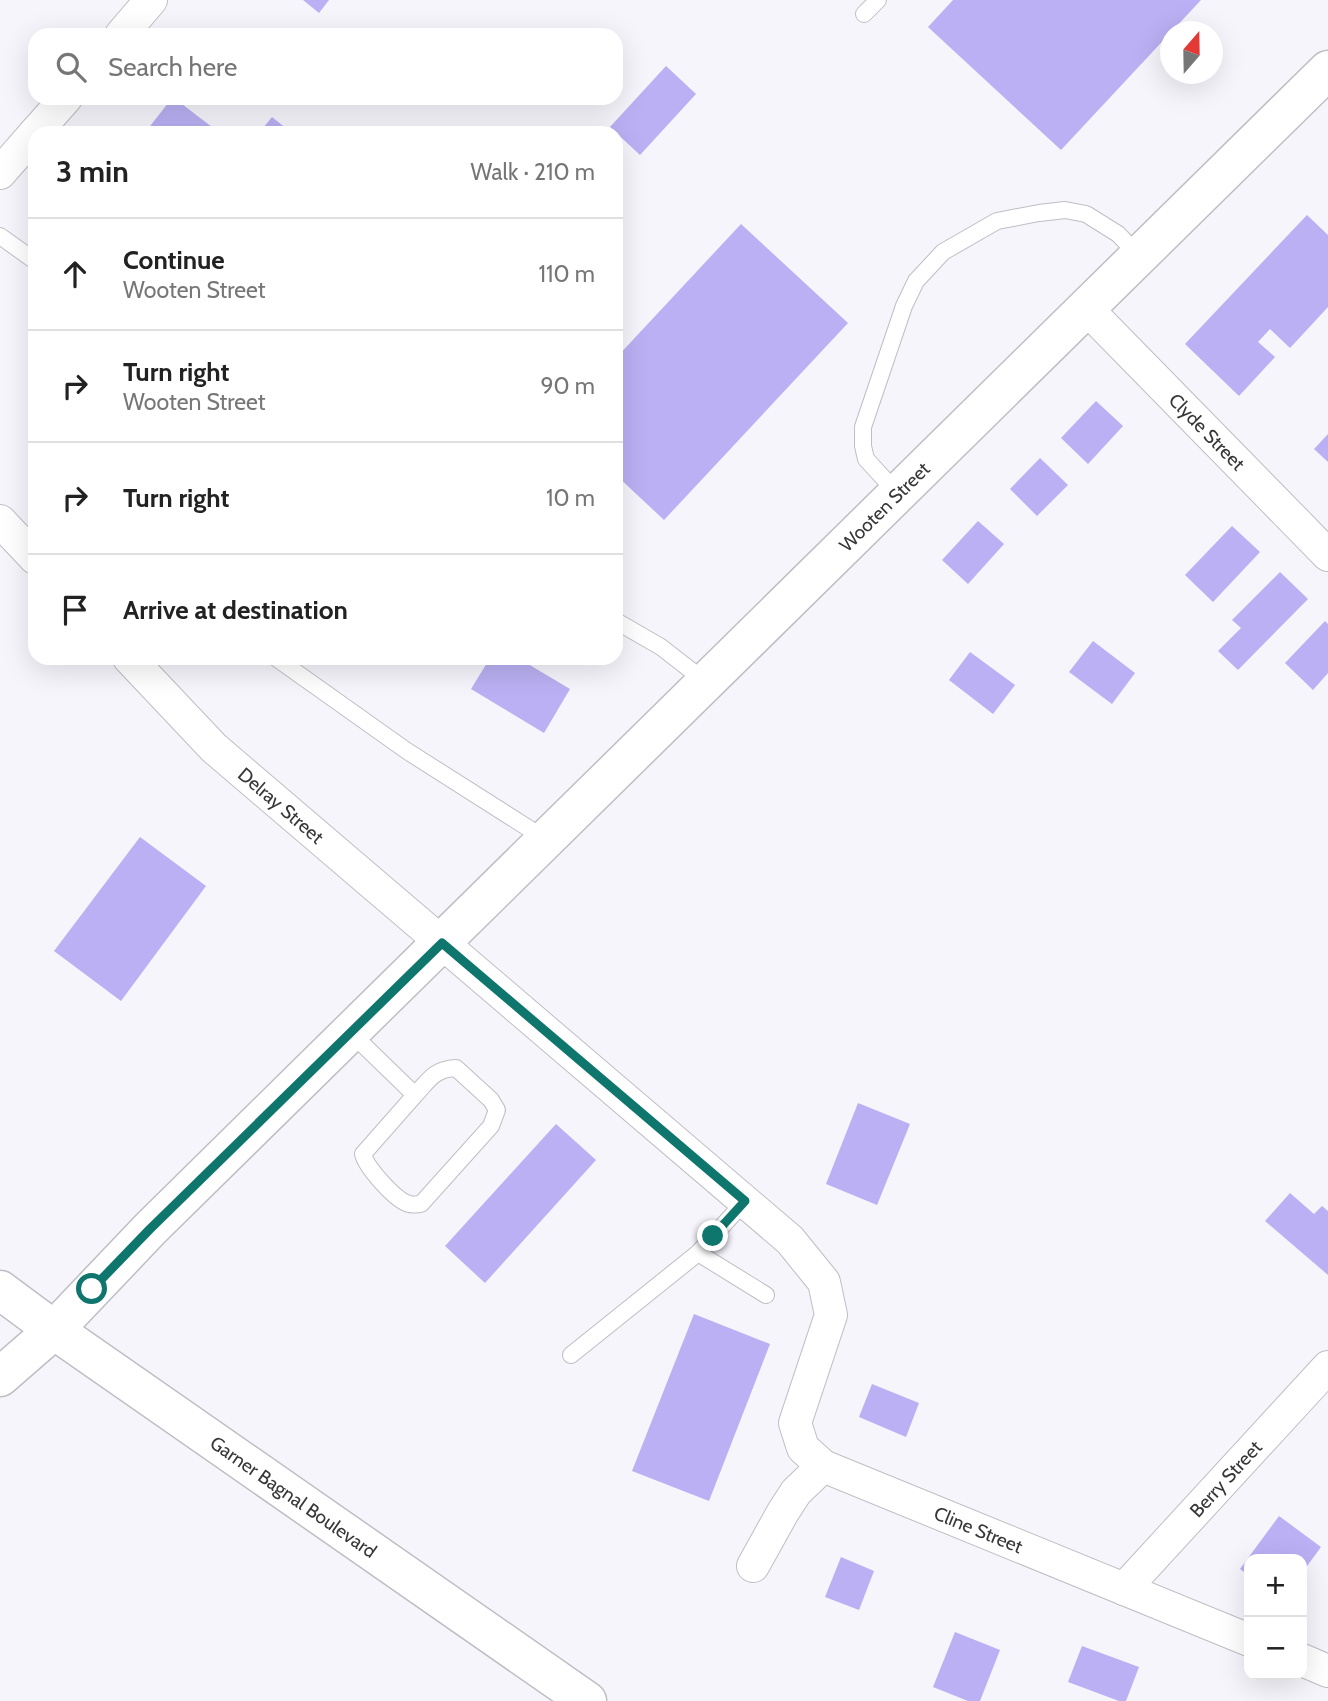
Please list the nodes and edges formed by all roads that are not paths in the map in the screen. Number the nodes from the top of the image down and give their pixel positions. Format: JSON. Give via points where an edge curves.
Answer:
{"nodes":[{"id":1,"x":151,"y":0,"type":"edge"},
{"id":2,"x":878,"y":0,"type":"edge"},
{"id":3,"x":864,"y":14,"type":"dead end"},
{"id":4,"x":127,"y":28,"type":"edge"},
{"id":5,"x":1328,"y":70,"type":"edge"},
{"id":6,"x":60,"y":105,"type":"edge"},
{"id":7,"x":41,"y":126,"type":"edge"},
{"id":8,"x":28,"y":141,"type":"edge"},
{"id":9,"x":0,"y":173,"type":"edge"},
{"id":10,"x":0,"y":236,"type":"edge"},
{"id":11,"x":28,"y":256,"type":"edge"},
{"id":12,"x":1139,"y":256,"type":"junction"},
{"id":13,"x":1086,"y":308,"type":"junction"},
{"id":14,"x":898,"y":494,"type":"junction"},
{"id":15,"x":0,"y":521,"type":"edge"},
{"id":16,"x":28,"y":551,"type":"edge"},
{"id":17,"x":1328,"y":555,"type":"edge"},
{"id":18,"x":623,"y":625,"type":"edge"},
{"id":19,"x":136,"y":665,"type":"edge"},
{"id":20,"x":286,"y":665,"type":"edge"},
{"id":21,"x":707,"y":682,"type":"junction"},
{"id":22,"x":547,"y":840,"type":"junction"},
{"id":23,"x":442,"y":943,"type":"junction"},
{"id":24,"x":351,"y":1032,"type":"junction"},
{"id":25,"x":415,"y":1095,"type":"junction"},
{"id":26,"x":745,"y":1201,"type":"junction"},
{"id":27,"x":698,"y":1253,"type":"junction"},
{"id":28,"x":0,"y":1290,"type":"edge"},
{"id":29,"x":766,"y":1295,"type":"dead end"},
{"id":30,"x":54,"y":1329,"type":"junction"},
{"id":31,"x":570,"y":1355,"type":"dead end"},
{"id":32,"x":1328,"y":1367,"type":"edge"},
{"id":33,"x":0,"y":1377,"type":"edge"},
{"id":34,"x":822,"y":1466,"type":"junction"},
{"id":35,"x":753,"y":1566,"type":"dead end"},
{"id":36,"x":1124,"y":1589,"type":"junction"},
{"id":37,"x":1244,"y":1638,"type":"edge"},
{"id":38,"x":1307,"y":1662,"type":"edge"},
{"id":39,"x":1328,"y":1671,"type":"edge"},
{"id":40,"x":587,"y":1701,"type":"edge"}],
"edges":[{"from":1,"to":4,"type":"street"},
{"from":2,"to":3,"type":"lane"},
{"from":5,"to":12,"type":"main road","name":"Wooten Street"},
{"from":6,"to":7,"type":"street"},
{"from":8,"to":9,"type":"street"},
{"from":10,"to":11,"type":"lane"},
{"from":12,"to":13,"type":"main road","name":"Wooten Street"},
{"from":12,"to":14,"type":"lane","via":[[1118,234],[1086,214],[1065,210],[997,221],[943,253],[916,281],[904,306],[863,427],[866,459]]},
{"from":13,"to":14,"type":"main road","name":"Wooten Street"},
{"from":13,"to":17,"type":"street","name":"Clyde Street"},
{"from":14,"to":21,"type":"main road","name":"Wooten Street"},
{"from":15,"to":16,"type":"street"},
{"from":18,"to":21,"type":"lane"},
{"from":19,"to":23,"type":"street","name":"Delray Street","via":[[214,748]]},
{"from":20,"to":22,"type":"lane","via":[[407,751]]},
{"from":21,"to":22,"type":"main road","name":"Wooten Street"},
{"from":22,"to":23,"type":"main road","name":"Wooten Street"},
{"from":23,"to":24,"type":"main road","name":"Wooten Street"},
{"from":23,"to":26,"type":"street"},
{"from":24,"to":25,"type":"lane"},
{"from":24,"to":30,"type":"main road","name":"Wooten Street"},
{"from":25,"to":25,"type":"lane","via":[[363,1154],[365,1163],[396,1197],[410,1205],[421,1204],[491,1126],[497,1110],[456,1068],[434,1073]]},
{"from":26,"to":27,"type":"lane"},
{"from":26,"to":34,"type":"street","via":[[790,1240],[824,1283],[831,1315],[795,1423],[803,1448]]},
{"from":27,"to":29,"type":"lane"},
{"from":27,"to":31,"type":"lane"},
{"from":28,"to":30,"type":"main road","name":"Garner Bagnal Boulevard"},
{"from":30,"to":33,"type":"main road","name":"Wooten Street"},
{"from":30,"to":40,"type":"main road","name":"Garner Bagnal Boulevard"},
{"from":32,"to":36,"type":"street","name":"Berry Street"},
{"from":34,"to":35,"type":"street","via":[[796,1492]]},
{"from":34,"to":36,"type":"street","name":"Cline Street"},
{"from":36,"to":37,"type":"street","name":"Cline Street"},
{"from":38,"to":39,"type":"street"}]}
